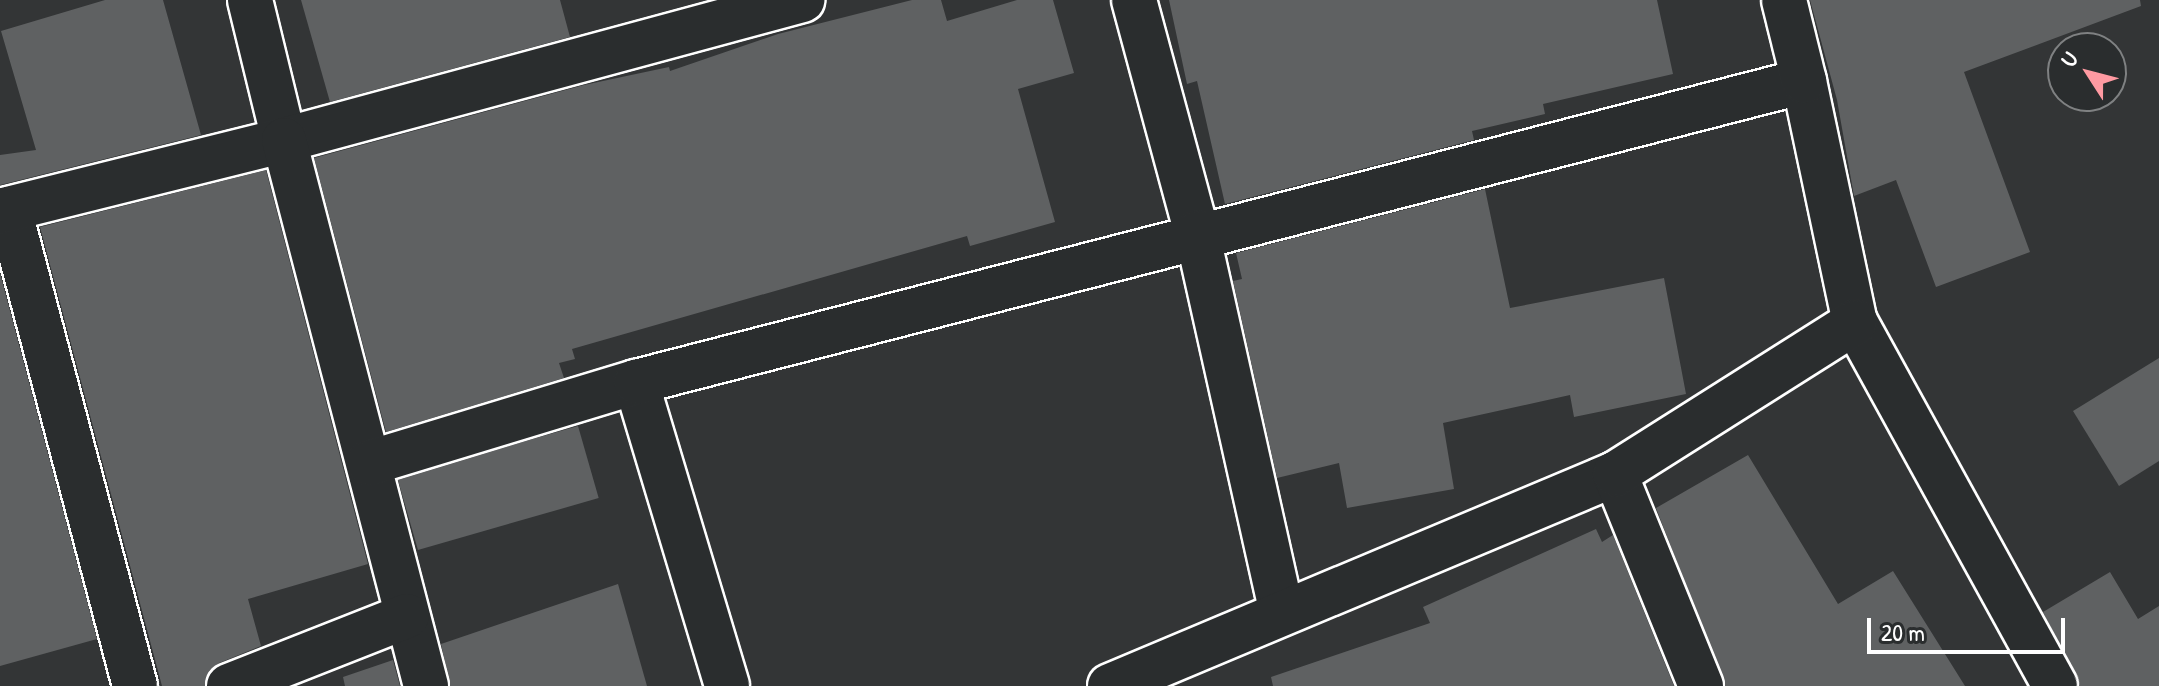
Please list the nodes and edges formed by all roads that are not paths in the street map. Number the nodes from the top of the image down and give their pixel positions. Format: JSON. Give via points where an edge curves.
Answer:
{"nodes":[{"id":1,"x":250,"y":0,"type":"edge"},
{"id":2,"x":802,"y":0,"type":"edge"},
{"id":3,"x":1134,"y":0,"type":"edge"},
{"id":4,"x":1784,"y":0,"type":"edge"},
{"id":5,"x":1804,"y":81,"type":"junction"},
{"id":6,"x":284,"y":140,"type":"junction"},
{"id":7,"x":5,"y":210,"type":"edge"},
{"id":8,"x":1197,"y":233,"type":"junction"},
{"id":9,"x":1855,"y":322,"type":"junction"},
{"id":10,"x":636,"y":382,"type":"junction"},
{"id":11,"x":369,"y":463,"type":"junction"},
{"id":12,"x":1615,"y":474,"type":"junction"},
{"id":13,"x":1281,"y":610,"type":"junction"},
{"id":14,"x":407,"y":616,"type":"junction"},
{"id":15,"x":135,"y":686,"type":"edge"},
{"id":16,"x":229,"y":686,"type":"edge"},
{"id":17,"x":426,"y":686,"type":"edge"},
{"id":18,"x":727,"y":686,"type":"edge"},
{"id":19,"x":1110,"y":686,"type":"edge"},
{"id":20,"x":1701,"y":686,"type":"edge"},
{"id":21,"x":2055,"y":686,"type":"edge"}],
"edges":[{"from":1,"to":6,"type":"street"},
{"from":2,"to":6,"type":"street"},
{"from":3,"to":8,"type":"street"},
{"from":4,"to":5,"type":"street"},
{"from":5,"to":8,"type":"street"},
{"from":5,"to":9,"type":"street"},
{"from":6,"to":7,"type":"street"},
{"from":6,"to":11,"type":"street"},
{"from":7,"to":15,"type":"street"},
{"from":8,"to":10,"type":"street"},
{"from":8,"to":13,"type":"street"},
{"from":9,"to":12,"type":"street"},
{"from":9,"to":21,"type":"street"},
{"from":10,"to":11,"type":"street"},
{"from":10,"to":18,"type":"street"},
{"from":11,"to":14,"type":"street"},
{"from":12,"to":13,"type":"street"},
{"from":12,"to":20,"type":"street"},
{"from":13,"to":19,"type":"street"},
{"from":14,"to":16,"type":"street"},
{"from":14,"to":17,"type":"street"}]}
